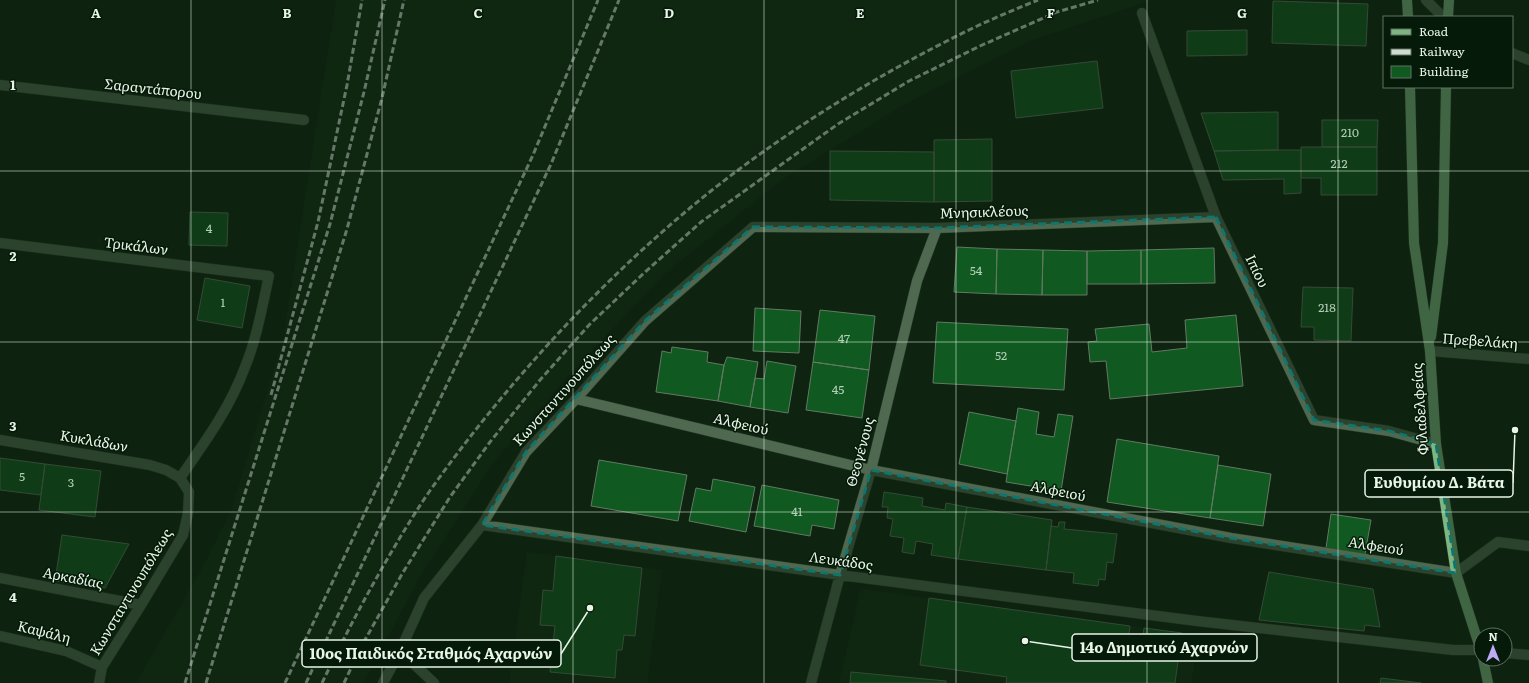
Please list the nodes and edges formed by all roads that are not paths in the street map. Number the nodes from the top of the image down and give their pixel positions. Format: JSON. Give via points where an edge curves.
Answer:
{"nodes":[{"id":1,"x":1407,"y":0,"type":"edge"},
{"id":2,"x":1426,"y":0,"type":"edge"},
{"id":3,"x":1449,"y":0,"type":"edge"},
{"id":4,"x":1142,"y":13,"type":"dead end"},
{"id":5,"x":1408,"y":16,"type":"edge"},
{"id":6,"x":1442,"y":16,"type":"edge"},
{"id":7,"x":1448,"y":16,"type":"edge"},
{"id":8,"x":1513,"y":53,"type":"edge"},
{"id":9,"x":1529,"y":60,"type":"edge"},
{"id":10,"x":0,"y":85,"type":"edge"},
{"id":11,"x":1410,"y":88,"type":"edge"},
{"id":12,"x":1446,"y":88,"type":"edge"},
{"id":13,"x":304,"y":120,"type":"dead end"},
{"id":14,"x":1216,"y":218,"type":"junction"},
{"id":15,"x":753,"y":227,"type":"joint"},
{"id":16,"x":937,"y":228,"type":"junction"},
{"id":17,"x":0,"y":243,"type":"edge"},
{"id":18,"x":1430,"y":351,"type":"junction"},
{"id":19,"x":1529,"y":359,"type":"edge"},
{"id":20,"x":576,"y":399,"type":"junction"},
{"id":21,"x":0,"y":440,"type":"edge"},
{"id":22,"x":1436,"y":444,"type":"junction"},
{"id":23,"x":871,"y":470,"type":"junction"},
{"id":24,"x":180,"y":478,"type":"junction"},
{"id":25,"x":482,"y":525,"type":"junction"},
{"id":26,"x":1529,"y":546,"type":"edge"},
{"id":27,"x":1456,"y":573,"type":"junction"},
{"id":28,"x":840,"y":575,"type":"junction"},
{"id":29,"x":0,"y":578,"type":"edge"},
{"id":30,"x":142,"y":605,"type":"junction"},
{"id":31,"x":1474,"y":627,"type":"edge"},
{"id":32,"x":0,"y":636,"type":"edge"},
{"id":33,"x":1473,"y":650,"type":"edge"},
{"id":34,"x":400,"y":651,"type":"junction"},
{"id":35,"x":1513,"y":654,"type":"edge"},
{"id":36,"x":1529,"y":655,"type":"edge"},
{"id":37,"x":102,"y":667,"type":"junction"},
{"id":38,"x":1485,"y":667,"type":"edge"},
{"id":39,"x":99,"y":683,"type":"edge"},
{"id":40,"x":383,"y":683,"type":"edge"},
{"id":41,"x":434,"y":683,"type":"edge"},
{"id":42,"x":811,"y":683,"type":"edge"},
{"id":43,"x":1488,"y":683,"type":"edge"}],
"edges":[{"from":1,"to":5,"type":"main road"},
{"from":2,"to":6,"type":"street"},
{"from":3,"to":7,"type":"main road"},
{"from":4,"to":14,"type":"street","name":"Ιπίου"},
{"from":8,"to":9,"type":"street"},
{"from":10,"to":13,"type":"street","name":"Σαραντάπορου"},
{"from":11,"to":18,"type":"main road","name":"Φιλαδελφείας","via":[[1414,243]]},
{"from":12,"to":18,"type":"main road","name":"Φιλαδελφείας","via":[[1443,243]]},
{"from":14,"to":16,"type":"street","name":"Μνησικλέους"},
{"from":14,"to":22,"type":"street","name":"Ιπίου","via":[[1314,420],[1389,432]]},
{"from":15,"to":16,"type":"street","name":"Μνησικλέους"},
{"from":15,"to":20,"type":"street","name":"Κωνσταντινουπόλεως","via":[[645,322]]},
{"from":16,"to":23,"type":"street","name":"Θεογένους","via":[[917,281]]},
{"from":17,"to":24,"type":"street","name":"Τρικάλων","via":[[269,276],[257,334],[232,398]]},
{"from":18,"to":19,"type":"street","name":"Πρεβελάκη"},
{"from":18,"to":22,"type":"main road","name":"Φιλαδελφείας"},
{"from":20,"to":23,"type":"street","name":"Αλφειού"},
{"from":20,"to":25,"type":"street","name":"Κωνσταντινουπόλεως","via":[[526,452]]},
{"from":21,"to":24,"type":"street","name":"Κυκλάδων","via":[[150,465]]},
{"from":22,"to":27,"type":"main road","name":"Φιλαδελφείας"},
{"from":23,"to":27,"type":"street","name":"Αλφειού","via":[[1231,538]]},
{"from":23,"to":28,"type":"street","name":"Θεογένους"},
{"from":24,"to":30,"type":"street","name":"Κωνσταντινουπόλεως","via":[[189,492],[183,535]]},
{"from":25,"to":28,"type":"street","name":"Λευκάδος"},
{"from":25,"to":34,"type":"street","name":"Κωνσταντινουπόλεως","via":[[424,598]]},
{"from":26,"to":27,"type":"street","via":[[1498,542]]},
{"from":27,"to":31,"type":"main road","name":"Φιλαδελφείας"},
{"from":28,"to":33,"type":"street","name":"Λευκάδος","via":[[1197,621],[1453,650]]},
{"from":28,"to":42,"type":"street","name":"Θεογένους"},
{"from":29,"to":30,"type":"street","name":"Αρκαδίας"},
{"from":30,"to":37,"type":"street","name":"Κωνσταντινουπόλεως"},
{"from":32,"to":37,"type":"street","name":"Καψάλη","via":[[66,651]]},
{"from":34,"to":40,"type":"street","name":"Κωνσταντινουπόλεως"},
{"from":34,"to":41,"type":"street"},
{"from":35,"to":36,"type":"street"},
{"from":37,"to":39,"type":"street","name":"Κωνσταντινουπόλεως"},
{"from":38,"to":43,"type":"main road"}]}
